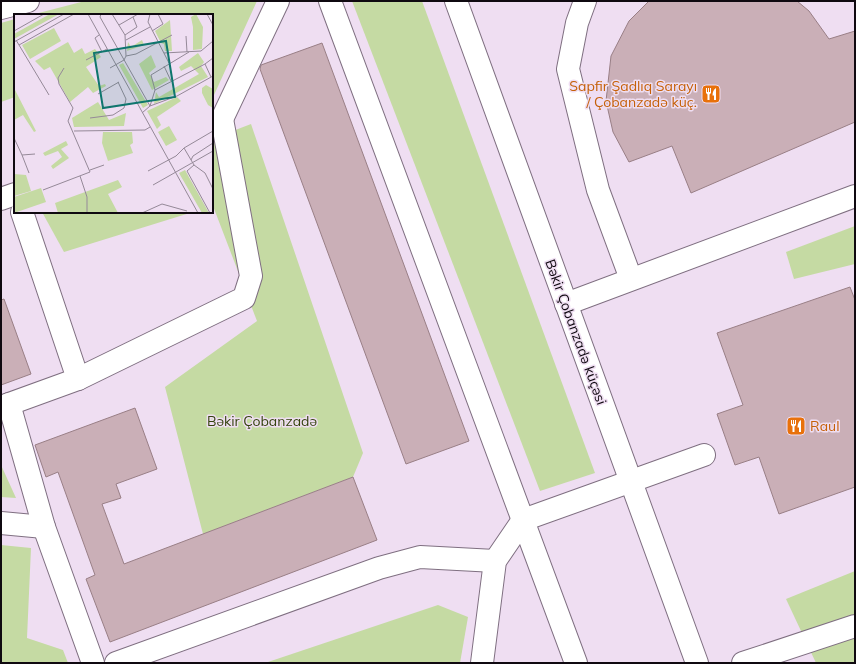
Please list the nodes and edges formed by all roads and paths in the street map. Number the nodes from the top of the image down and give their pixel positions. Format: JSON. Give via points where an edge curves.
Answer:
{"nodes":[{"id":1,"x":28,"y":1,"type":"edge"},
{"id":2,"x":278,"y":1,"type":"edge"},
{"id":3,"x":330,"y":1,"type":"edge"},
{"id":4,"x":456,"y":1,"type":"edge"},
{"id":5,"x":585,"y":1,"type":"edge"},
{"id":6,"x":1,"y":8,"type":"edge"},
{"id":7,"x":217,"y":121,"type":"edge"},
{"id":8,"x":14,"y":194,"type":"edge"},
{"id":9,"x":855,"y":196,"type":"edge"},
{"id":10,"x":1,"y":199,"type":"edge"},
{"id":11,"x":22,"y":213,"type":"edge"},
{"id":12,"x":631,"y":279,"type":"junction"},
{"id":13,"x":566,"y":304,"type":"junction"},
{"id":14,"x":78,"y":379,"type":"junction"},
{"id":15,"x":5,"y":405,"type":"edge"},
{"id":16,"x":704,"y":455,"type":"dead end"},
{"id":17,"x":631,"y":481,"type":"junction"},
{"id":18,"x":523,"y":520,"type":"junction"},
{"id":19,"x":1,"y":524,"type":"edge"},
{"id":20,"x":44,"y":527,"type":"junction"},
{"id":21,"x":495,"y":561,"type":"junction"},
{"id":22,"x":855,"y":626,"type":"edge"},
{"id":23,"x":770,"y":659,"type":"edge"},
{"id":24,"x":93,"y":663,"type":"edge"},
{"id":25,"x":116,"y":663,"type":"edge"},
{"id":26,"x":482,"y":663,"type":"edge"},
{"id":27,"x":576,"y":663,"type":"edge"},
{"id":28,"x":697,"y":663,"type":"edge"},
{"id":29,"x":743,"y":663,"type":"edge"}],
"edges":[{"from":1,"to":6,"type":"street"},
{"from":2,"to":7,"type":"street"},
{"from":3,"to":18,"type":"street"},
{"from":4,"to":13,"type":"street","name":"Bəkir Çobanzadə küçəsi"},
{"from":5,"to":12,"type":"street","via":[[577,23],[568,69],[598,190]]},
{"from":7,"to":14,"type":"street","via":[[251,276],[244,298]]},
{"from":8,"to":10,"type":"street"},
{"from":9,"to":12,"type":"street"},
{"from":11,"to":14,"type":"street"},
{"from":12,"to":13,"type":"street"},
{"from":13,"to":17,"type":"street","name":"Bəkir Çobanzadə küçəsi"},
{"from":14,"to":15,"type":"street"},
{"from":15,"to":20,"type":"street"},
{"from":16,"to":17,"type":"street"},
{"from":17,"to":18,"type":"street"},
{"from":17,"to":28,"type":"street","name":"Bəkir Çobanzadə küçəsi"},
{"from":18,"to":21,"type":"street"},
{"from":18,"to":27,"type":"street"},
{"from":19,"to":20,"type":"street"},
{"from":20,"to":24,"type":"street"},
{"from":21,"to":25,"type":"street","via":[[420,557],[380,568]]},
{"from":21,"to":26,"type":"street"},
{"from":22,"to":23,"type":"street"},
{"from":23,"to":29,"type":"street"}]}
